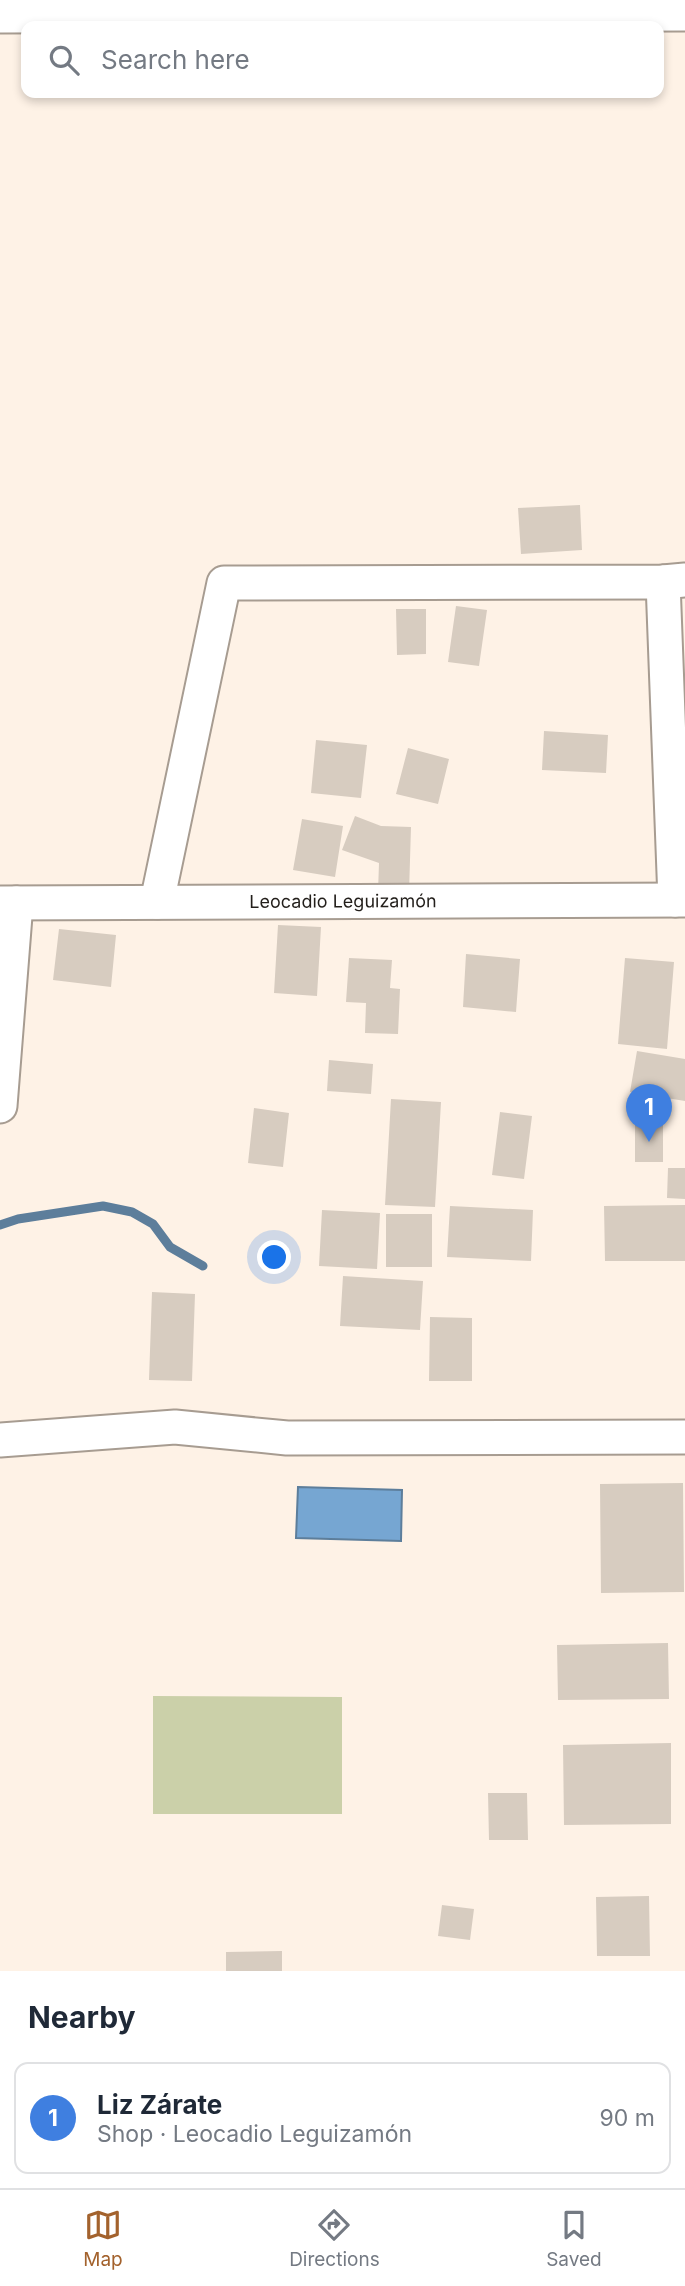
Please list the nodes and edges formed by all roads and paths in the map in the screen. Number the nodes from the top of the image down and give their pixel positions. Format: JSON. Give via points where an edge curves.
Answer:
{"nodes":[{"id":1,"x":537,"y":7,"type":"edge"},
{"id":2,"x":685,"y":14,"type":"edge"},
{"id":3,"x":0,"y":16,"type":"edge"},
{"id":4,"x":674,"y":581,"type":"edge"},
{"id":5,"x":680,"y":900,"type":"edge"},
{"id":6,"x":157,"y":902,"type":"junction"},
{"id":7,"x":8,"y":903,"type":"edge"},
{"id":8,"x":6,"y":951,"type":"edge"},
{"id":9,"x":0,"y":1106,"type":"edge"},
{"id":10,"x":685,"y":1437,"type":"edge"},
{"id":11,"x":0,"y":1440,"type":"edge"}],
"edges":[{"from":1,"to":2,"type":"street"},
{"from":1,"to":3,"type":"street"},
{"from":4,"to":5,"type":"street"},
{"from":4,"to":6,"type":"street","via":[[225,583]]},
{"from":5,"to":6,"type":"street","name":"Leocadio Leguizamón"},
{"from":6,"to":7,"type":"street","name":"Leocadio Leguizamón"},
{"from":7,"to":8,"type":"street"},
{"from":8,"to":9,"type":"street"},
{"from":10,"to":11,"type":"street","via":[[287,1438],[175,1427]]}]}
